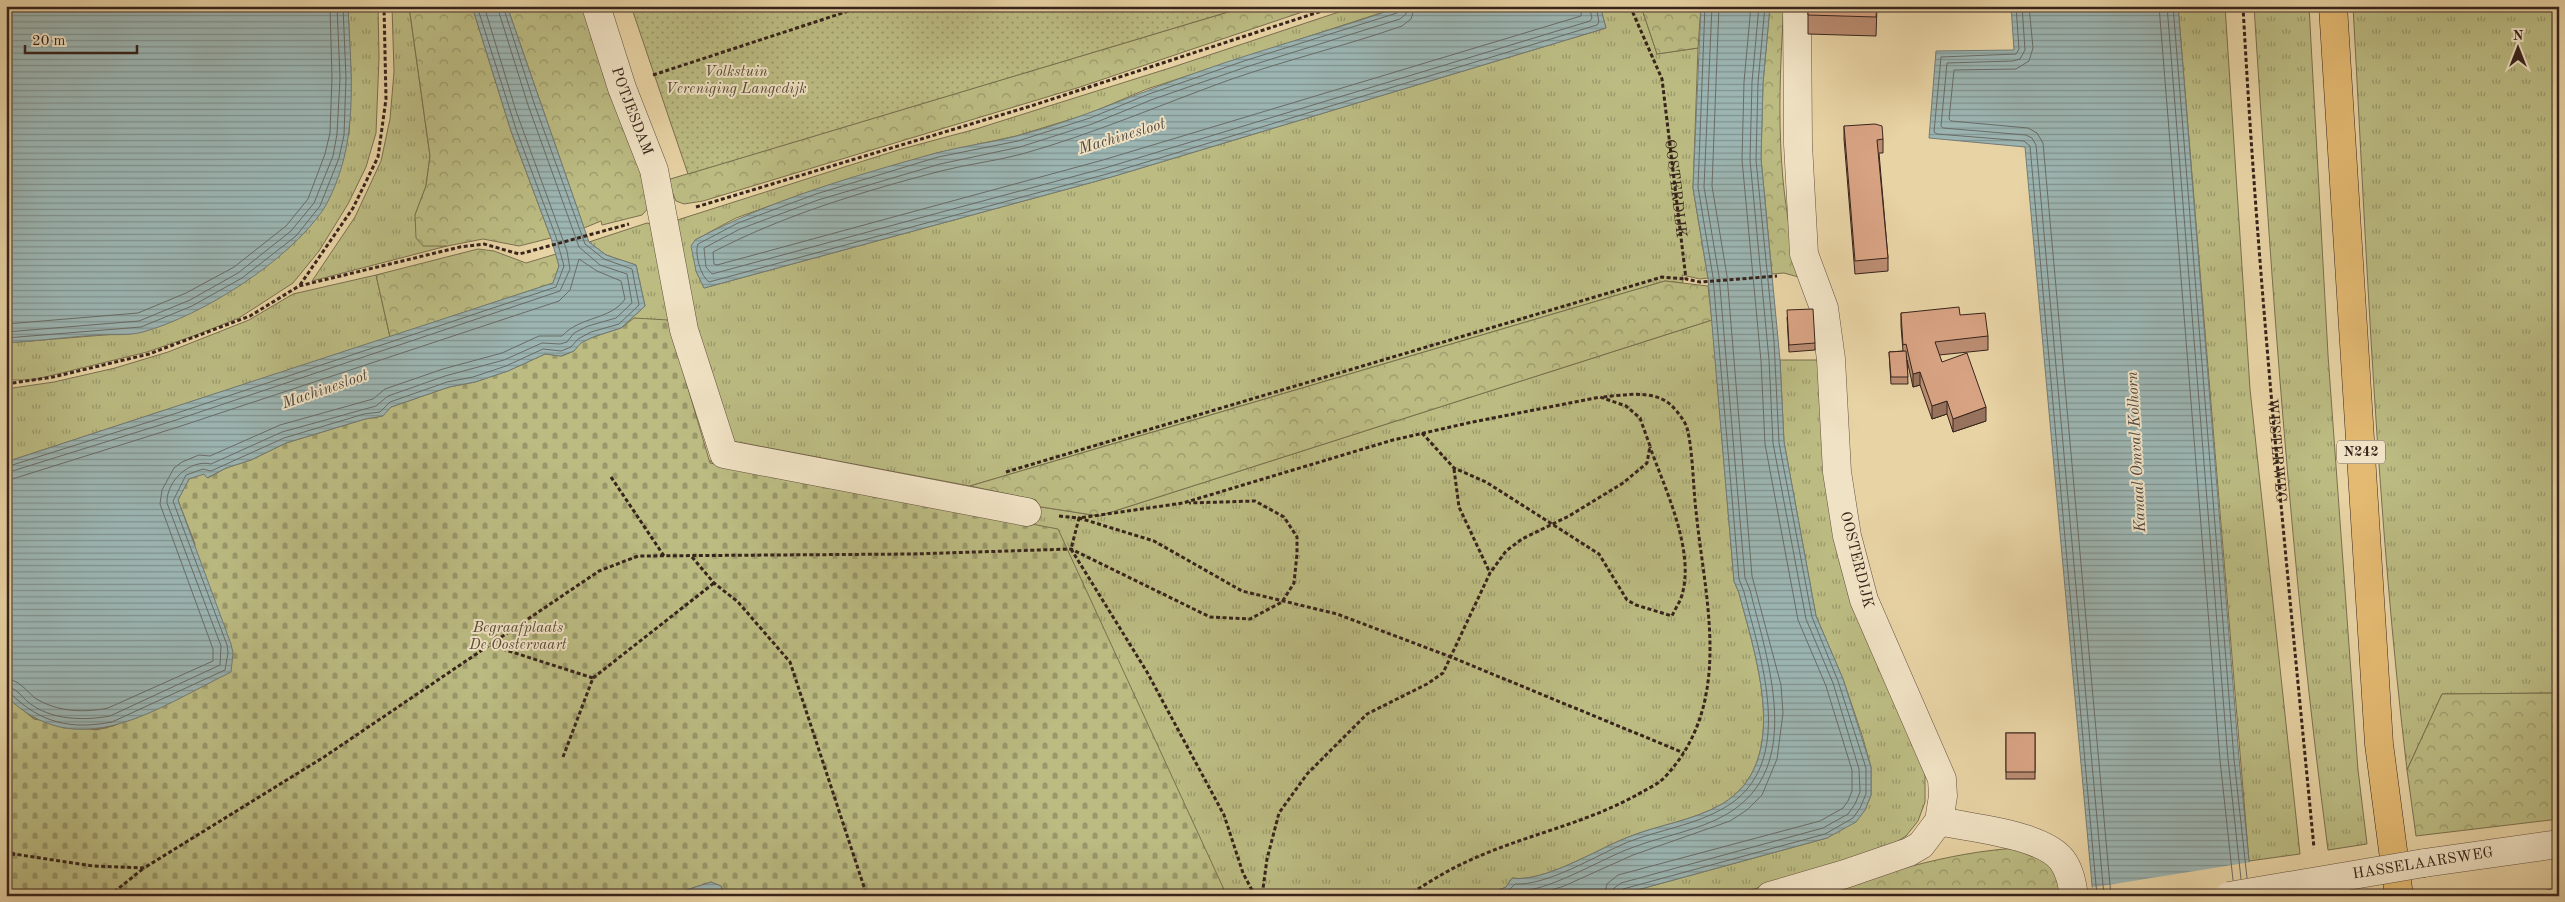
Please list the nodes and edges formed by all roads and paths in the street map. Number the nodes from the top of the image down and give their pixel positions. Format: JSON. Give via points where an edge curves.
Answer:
{"nodes":[{"id":1,"x":384,"y":6,"type":"edge"},
{"id":2,"x":596,"y":6,"type":"edge"},
{"id":3,"x":864,"y":6,"type":"edge"},
{"id":4,"x":1337,"y":6,"type":"edge"},
{"id":5,"x":1630,"y":6,"type":"edge"},
{"id":6,"x":1797,"y":6,"type":"edge"},
{"id":7,"x":2243,"y":6,"type":"edge"},
{"id":8,"x":2333,"y":6,"type":"edge"},
{"id":9,"x":622,"y":85,"type":"junction"},
{"id":10,"x":662,"y":217,"type":"junction"},
{"id":11,"x":1784,"y":276,"type":"dead end"},
{"id":12,"x":1686,"y":279,"type":"junction"},
{"id":13,"x":299,"y":286,"type":"junction"},
{"id":14,"x":6,"y":384,"type":"edge"},
{"id":15,"x":1600,"y":398,"type":"junction"},
{"id":16,"x":1422,"y":433,"type":"junction"},
{"id":17,"x":1650,"y":446,"type":"junction"},
{"id":18,"x":1454,"y":468,"type":"junction"},
{"id":19,"x":996,"y":475,"type":"dead end"},
{"id":20,"x":611,"y":477,"type":"dead end"},
{"id":21,"x":1183,"y":503,"type":"junction"},
{"id":22,"x":1027,"y":512,"type":"joint"},
{"id":23,"x":1079,"y":518,"type":"junction"},
{"id":24,"x":1552,"y":524,"type":"junction"},
{"id":25,"x":1071,"y":549,"type":"junction"},
{"id":26,"x":664,"y":556,"type":"junction"},
{"id":27,"x":692,"y":556,"type":"junction"},
{"id":28,"x":1490,"y":573,"type":"junction"},
{"id":29,"x":714,"y":583,"type":"junction"},
{"id":30,"x":1282,"y":602,"type":"junction"},
{"id":31,"x":490,"y":646,"type":"junction"},
{"id":32,"x":1451,"y":657,"type":"junction"},
{"id":33,"x":593,"y":678,"type":"junction"},
{"id":34,"x":1684,"y":754,"type":"junction"},
{"id":35,"x":562,"y":757,"type":"dead end"},
{"id":36,"x":1939,"y":821,"type":"junction"},
{"id":37,"x":2559,"y":844,"type":"edge"},
{"id":38,"x":6,"y":849,"type":"edge"},
{"id":39,"x":2315,"y":849,"type":"dead end"},
{"id":40,"x":14,"y":854,"type":"junction"},
{"id":41,"x":6,"y":859,"type":"edge"},
{"id":42,"x":144,"y":868,"type":"junction"},
{"id":43,"x":2559,"y":889,"type":"edge"},
{"id":44,"x":110,"y":896,"type":"edge"},
{"id":45,"x":867,"y":896,"type":"edge"},
{"id":46,"x":1255,"y":896,"type":"edge"},
{"id":47,"x":1262,"y":896,"type":"edge"},
{"id":48,"x":1407,"y":896,"type":"edge"},
{"id":49,"x":1770,"y":896,"type":"edge"},
{"id":50,"x":2074,"y":896,"type":"edge"},
{"id":51,"x":2228,"y":896,"type":"edge"},
{"id":52,"x":2399,"y":896,"type":"edge"},
{"id":53,"x":2515,"y":896,"type":"edge"}],
"edges":[{"from":1,"to":13,"type":"path","via":[[386,99],[378,157],[353,208]]},
{"from":2,"to":9,"type":"street","name":"POTJESDAM"},
{"from":3,"to":9,"type":"path"},
{"from":4,"to":10,"type":"path","via":[[1034,106]]},
{"from":5,"to":12,"type":"path","name":"OOSTERDIJK","via":[[1662,79]]},
{"from":6,"to":36,"type":"street","name":"OOSTERDIJK","via":[[1798,144],[1804,254],[1824,308],[1837,472],[1847,536],[1864,600],[1942,779],[1944,796]]},
{"from":7,"to":39,"type":"path","name":"WESTERWEG","via":[[2286,566]]},
{"from":8,"to":52,"type":"main road","number":"N242","via":[[2379,744]]},
{"from":9,"to":10,"type":"street","name":"POTJESDAM","via":[[654,170]]},
{"from":10,"to":13,"type":"path","via":[[520,254],[484,244],[460,247]]},
{"from":10,"to":22,"type":"street","name":"POTJESDAM","via":[[684,330],[724,454]]},
{"from":11,"to":12,"type":"path","via":[[1700,282]]},
{"from":12,"to":19,"type":"path","via":[[1662,277]]},
{"from":13,"to":14,"type":"path","via":[[250,316],[149,354],[53,377]]},
{"from":15,"to":16,"type":"path"},
{"from":15,"to":17,"type":"path","via":[[1626,406],[1640,418]]},
{"from":15,"to":34,"type":"path","via":[[1634,394],[1657,398],[1672,405],[1687,426],[1711,641],[1701,716]]},
{"from":16,"to":18,"type":"path"},
{"from":16,"to":21,"type":"path"},
{"from":17,"to":24,"type":"path","via":[[1648,463],[1623,484]]},
{"from":17,"to":24,"type":"path","via":[[1682,541],[1685,568],[1682,595],[1672,616],[1627,600],[1599,554]]},
{"from":18,"to":24,"type":"path","via":[[1486,482]]},
{"from":18,"to":28,"type":"path","via":[[1459,507]]},
{"from":20,"to":26,"type":"path"},
{"from":21,"to":23,"type":"path"},
{"from":21,"to":30,"type":"path","via":[[1255,501],[1284,517],[1297,537],[1297,554],[1294,583]]},
{"from":22,"to":23,"type":"path"},
{"from":23,"to":25,"type":"path"},
{"from":23,"to":30,"type":"path","via":[[1154,541],[1242,591]]},
{"from":24,"to":28,"type":"path","via":[[1506,551]]},
{"from":25,"to":27,"type":"path"},
{"from":25,"to":30,"type":"path","via":[[1210,617],[1250,619]]},
{"from":25,"to":46,"type":"path","via":[[1147,672],[1224,815],[1243,873]]},
{"from":26,"to":27,"type":"path"},
{"from":26,"to":31,"type":"path","via":[[638,556],[599,571]]},
{"from":27,"to":29,"type":"path"},
{"from":28,"to":32,"type":"path"},
{"from":29,"to":33,"type":"path"},
{"from":29,"to":45,"type":"path","via":[[738,602],[790,662]]},
{"from":30,"to":32,"type":"path","via":[[1337,614]]},
{"from":31,"to":33,"type":"path"},
{"from":31,"to":42,"type":"path","via":[[324,757]]},
{"from":32,"to":34,"type":"path"},
{"from":32,"to":47,"type":"path","via":[[1443,673],[1427,684],[1367,714],[1307,774],[1279,813],[1267,859]]},
{"from":33,"to":35,"type":"path"},
{"from":34,"to":48,"type":"path","via":[[1663,780],[1624,802],[1467,862]]},
{"from":36,"to":49,"type":"street","name":"OOSTERDIJK","via":[[1921,844],[1909,852]]},
{"from":36,"to":50,"type":"street","via":[[2046,846],[2061,859],[2071,876]]},
{"from":37,"to":51,"type":"street","name":"HASSELAARSWEG","bridge":true},
{"from":38,"to":40,"type":"path"},
{"from":40,"to":41,"type":"path"},
{"from":40,"to":42,"type":"path","via":[[93,866]]},
{"from":42,"to":44,"type":"path"},
{"from":43,"to":53,"type":"path"}]}
